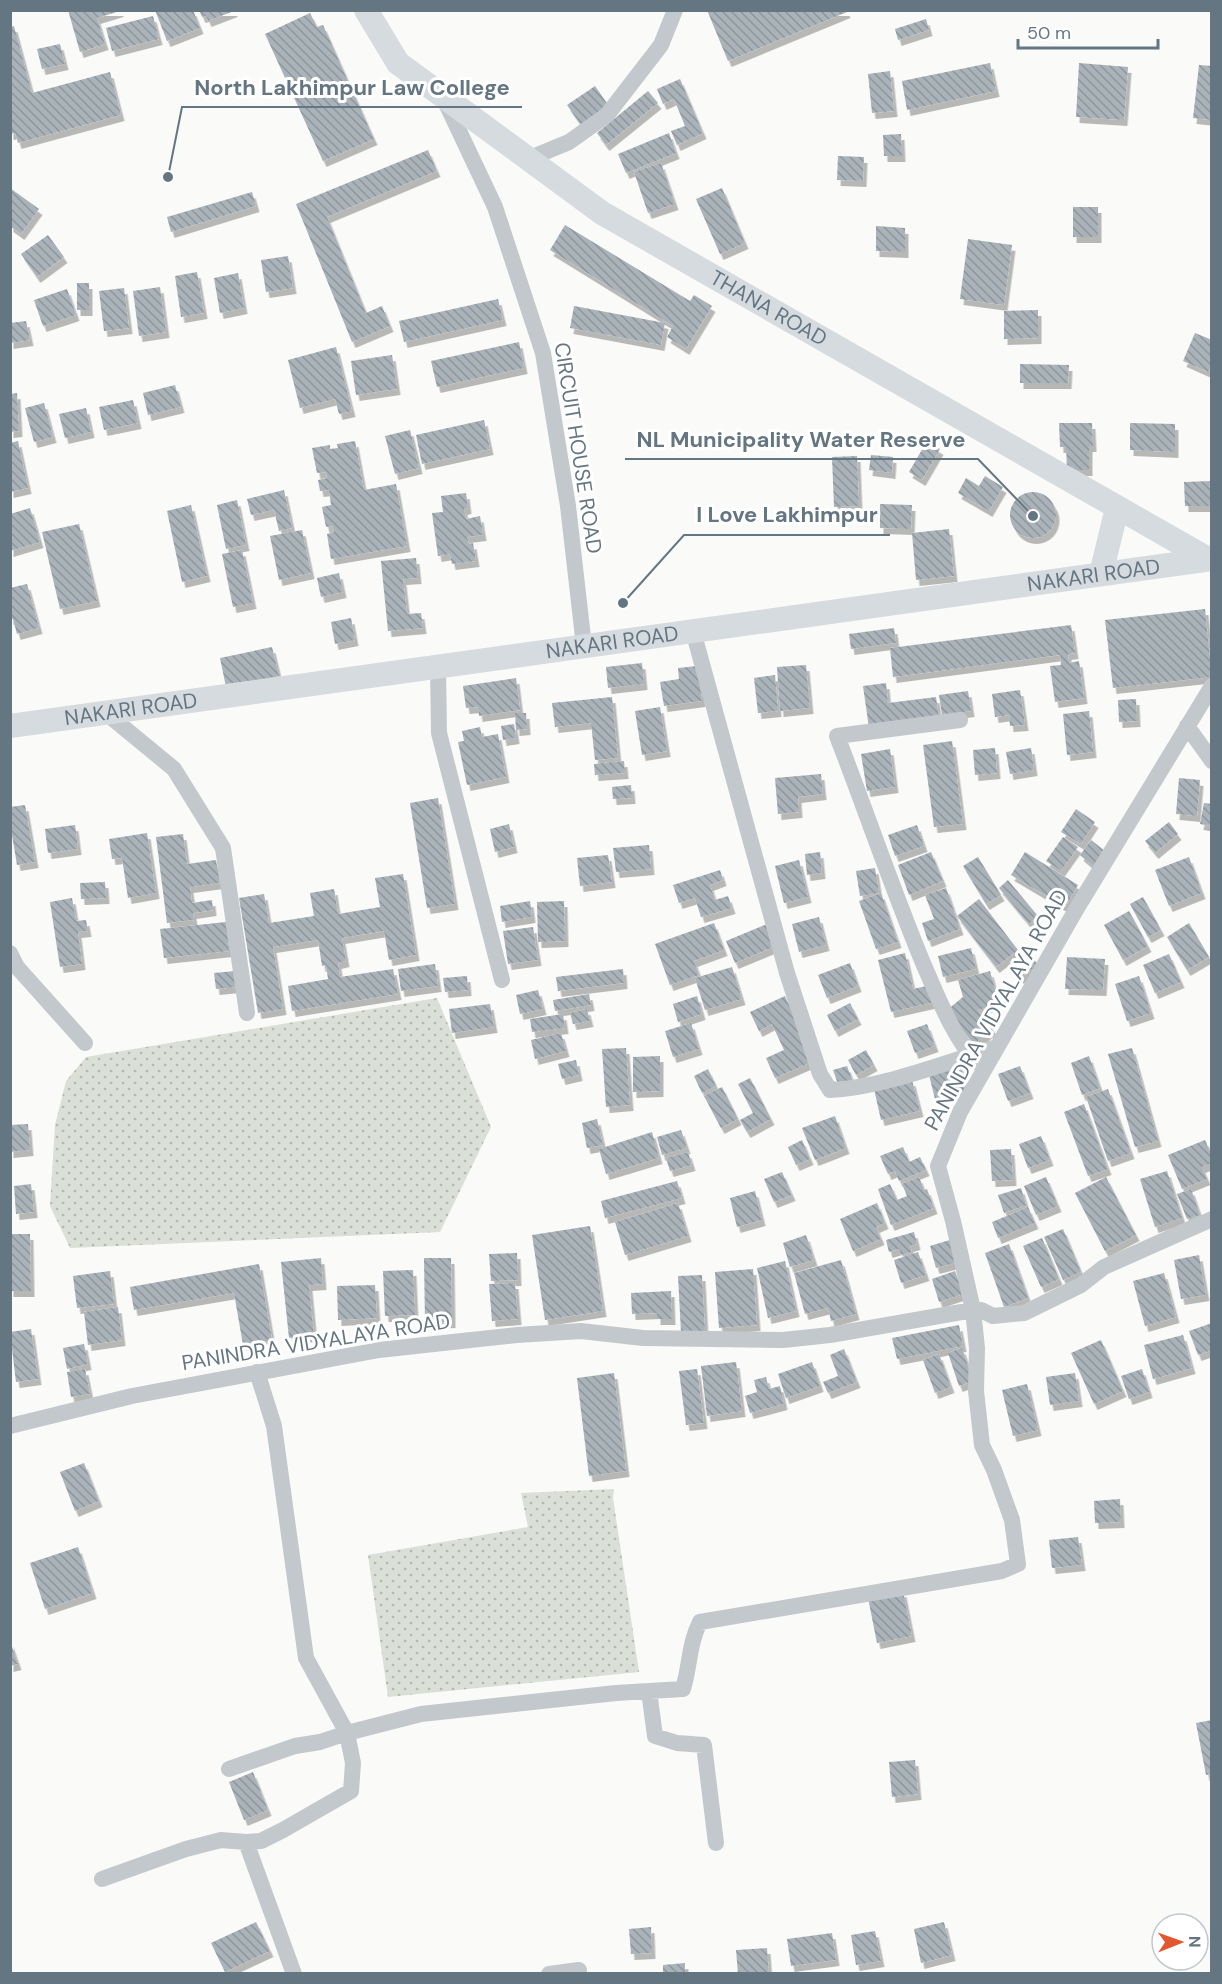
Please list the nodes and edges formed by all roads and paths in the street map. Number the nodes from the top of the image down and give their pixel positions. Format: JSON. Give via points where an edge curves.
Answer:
{"nodes":[{"id":1,"x":366,"y":10,"type":"edge"},
{"id":2,"x":675,"y":10,"type":"edge"},
{"id":3,"x":442,"y":95,"type":"junction"},
{"id":4,"x":528,"y":159,"type":"junction"},
{"id":5,"x":1117,"y":508,"type":"junction"},
{"id":6,"x":1210,"y":559,"type":"edge"},
{"id":7,"x":1101,"y":574,"type":"junction"},
{"id":8,"x":693,"y":631,"type":"junction"},
{"id":9,"x":584,"y":646,"type":"junction"},
{"id":10,"x":438,"y":666,"type":"junction"},
{"id":11,"x":1212,"y":686,"type":"edge"},
{"id":12,"x":106,"y":713,"type":"junction"},
{"id":13,"x":960,"y":720,"type":"dead end"},
{"id":14,"x":10,"y":726,"type":"edge"},
{"id":15,"x":1187,"y":726,"type":"junction"},
{"id":16,"x":1212,"y":761,"type":"edge"},
{"id":17,"x":10,"y":953,"type":"edge"},
{"id":18,"x":502,"y":980,"type":"dead end"},
{"id":19,"x":248,"y":1013,"type":"dead end"},
{"id":20,"x":85,"y":1042,"type":"dead end"},
{"id":21,"x":997,"y":1047,"type":"junction"},
{"id":22,"x":970,"y":1055,"type":"junction"},
{"id":23,"x":984,"y":1071,"type":"junction"},
{"id":24,"x":1212,"y":1219,"type":"edge"},
{"id":25,"x":973,"y":1310,"type":"junction"},
{"id":26,"x":256,"y":1372,"type":"junction"},
{"id":27,"x":10,"y":1426,"type":"edge"},
{"id":28,"x":649,"y":1691,"type":"junction"},
{"id":29,"x":347,"y":1733,"type":"junction"},
{"id":30,"x":229,"y":1769,"type":"dead end"},
{"id":31,"x":246,"y":1842,"type":"junction"},
{"id":32,"x":716,"y":1843,"type":"dead end"},
{"id":33,"x":102,"y":1879,"type":"dead end"},
{"id":34,"x":579,"y":1970,"type":"dead end"},
{"id":35,"x":294,"y":1974,"type":"edge"},
{"id":36,"x":549,"y":1974,"type":"edge"}],
"edges":[{"from":1,"to":3,"type":"street","name":"THANA ROAD","via":[[398,63]]},
{"from":2,"to":4,"type":"street","via":[[661,45],[607,115],[569,142]]},
{"from":3,"to":4,"type":"street","name":"THANA ROAD"},
{"from":3,"to":9,"type":"street","name":"CIRCUIT HOUSE ROAD","via":[[495,207],[543,353],[568,506]]},
{"from":4,"to":5,"type":"street","name":"THANA ROAD","via":[[602,213]]},
{"from":5,"to":6,"type":"street","name":"THANA ROAD"},
{"from":5,"to":7,"type":"street"},
{"from":6,"to":7,"type":"street","name":"NAKARI ROAD"},
{"from":7,"to":8,"type":"street","name":"NAKARI ROAD"},
{"from":8,"to":9,"type":"street","name":"NAKARI ROAD"},
{"from":8,"to":22,"type":"street","via":[[787,973],[820,1074],[830,1090],[883,1082]]},
{"from":9,"to":10,"type":"street","name":"NAKARI ROAD"},
{"from":10,"to":12,"type":"street","name":"NAKARI ROAD"},
{"from":10,"to":18,"type":"street","via":[[439,733]]},
{"from":11,"to":15,"type":"street","name":"PANINDRA VIDYALAYA ROAD"},
{"from":12,"to":14,"type":"street","name":"NAKARI ROAD"},
{"from":12,"to":19,"type":"street","via":[[174,770],[223,848]]},
{"from":13,"to":22,"type":"street","via":[[837,736],[913,939],[945,1013]]},
{"from":15,"to":16,"type":"street"},
{"from":15,"to":21,"type":"street","name":"PANINDRA VIDYALAYA ROAD"},
{"from":17,"to":20,"type":"street","via":[[17,968]]},
{"from":21,"to":22,"type":"street"},
{"from":21,"to":23,"type":"street","name":"PANINDRA VIDYALAYA ROAD"},
{"from":22,"to":23,"type":"street"},
{"from":23,"to":25,"type":"street","name":"PANINDRA VIDYALAYA ROAD","via":[[960,1112],[938,1166]]},
{"from":24,"to":25,"type":"street","via":[[1104,1267],[1081,1285],[1024,1313],[993,1316]]},
{"from":25,"to":26,"type":"street","name":"PANINDRA VIDYALAYA ROAD","via":[[783,1340],[643,1338],[581,1331],[517,1335],[379,1350]]},
{"from":25,"to":28,"type":"street","via":[[982,1445],[1011,1520],[1018,1564],[1002,1571],[700,1622],[693,1637],[683,1689]]},
{"from":26,"to":27,"type":"street","name":"PANINDRA VIDYALAYA ROAD","via":[[132,1396]]},
{"from":26,"to":29,"type":"street","via":[[274,1426],[306,1658]]},
{"from":28,"to":29,"type":"street","via":[[421,1714]]},
{"from":28,"to":32,"type":"street","via":[[655,1736],[704,1745]]},
{"from":29,"to":30,"type":"street"},
{"from":29,"to":31,"type":"street","via":[[353,1763],[351,1791],[276,1834]]},
{"from":31,"to":33,"type":"street","via":[[221,1840]]},
{"from":31,"to":35,"type":"street"},
{"from":34,"to":36,"type":"street"}]}
